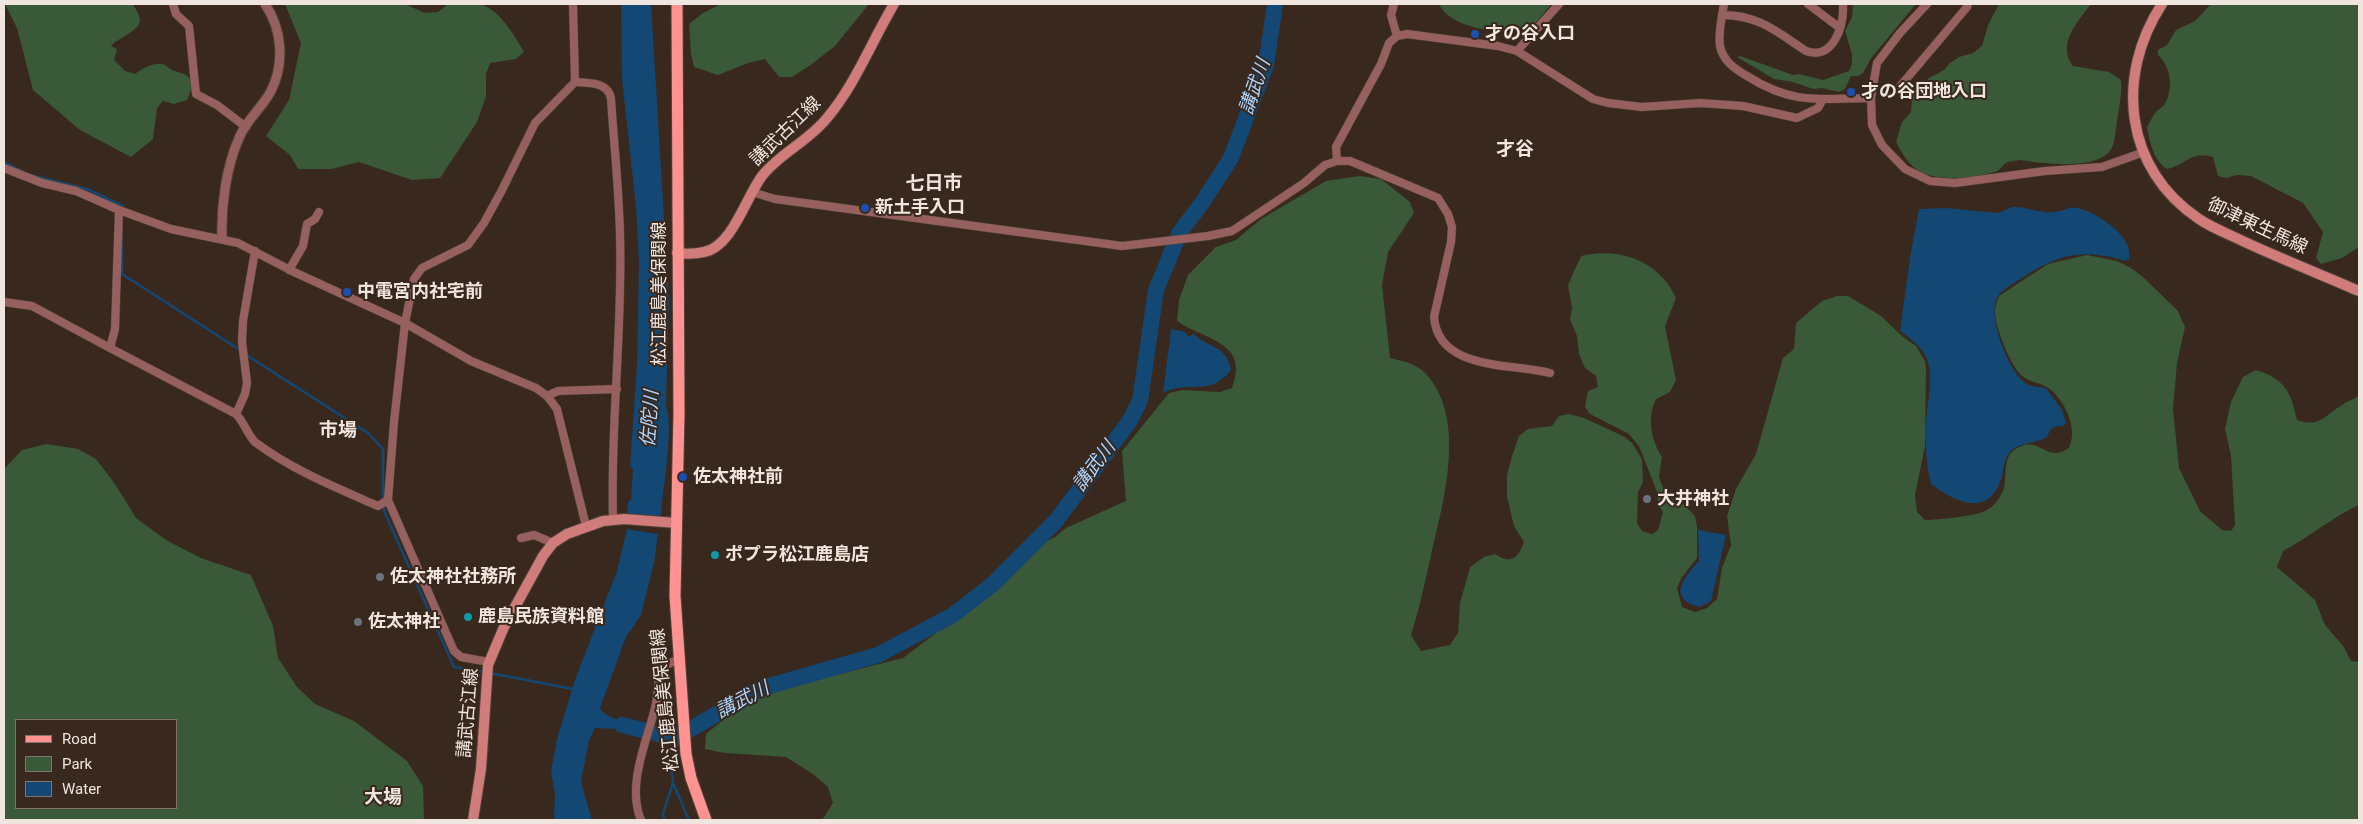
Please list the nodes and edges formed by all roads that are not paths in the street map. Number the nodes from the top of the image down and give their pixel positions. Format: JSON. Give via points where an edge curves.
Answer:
{"nodes":[{"id":1,"x":173,"y":4,"type":"edge"},
{"id":2,"x":265,"y":4,"type":"edge"},
{"id":3,"x":573,"y":4,"type":"edge"},
{"id":4,"x":677,"y":4,"type":"edge"},
{"id":5,"x":894,"y":4,"type":"edge"},
{"id":6,"x":1394,"y":4,"type":"edge"},
{"id":7,"x":1559,"y":4,"type":"edge"},
{"id":8,"x":1724,"y":4,"type":"edge"},
{"id":9,"x":1808,"y":4,"type":"edge"},
{"id":10,"x":1842,"y":4,"type":"edge"},
{"id":11,"x":1926,"y":4,"type":"edge"},
{"id":12,"x":1968,"y":4,"type":"edge"},
{"id":13,"x":2162,"y":4,"type":"edge"},
{"id":14,"x":1722,"y":14,"type":"junction"},
{"id":15,"x":1840,"y":28,"type":"junction"},
{"id":16,"x":1397,"y":36,"type":"junction"},
{"id":17,"x":1517,"y":51,"type":"junction"},
{"id":18,"x":575,"y":82,"type":"junction"},
{"id":19,"x":1896,"y":90,"type":"dead end"},
{"id":20,"x":1872,"y":98,"type":"junction"},
{"id":21,"x":1823,"y":99,"type":"junction"},
{"id":22,"x":246,"y":127,"type":"junction"},
{"id":23,"x":2144,"y":152,"type":"junction"},
{"id":24,"x":1337,"y":161,"type":"junction"},
{"id":25,"x":4,"y":168,"type":"edge"},
{"id":26,"x":752,"y":192,"type":"junction"},
{"id":27,"x":119,"y":210,"type":"junction"},
{"id":28,"x":319,"y":212,"type":"dead end"},
{"id":29,"x":222,"y":238,"type":"junction"},
{"id":30,"x":255,"y":251,"type":"junction"},
{"id":31,"x":677,"y":253,"type":"junction"},
{"id":32,"x":289,"y":270,"type":"junction"},
{"id":33,"x":2359,"y":291,"type":"edge"},
{"id":34,"x":4,"y":302,"type":"edge"},
{"id":35,"x":405,"y":323,"type":"junction"},
{"id":36,"x":110,"y":348,"type":"junction"},
{"id":37,"x":1550,"y":373,"type":"dead end"},
{"id":38,"x":617,"y":389,"type":"junction"},
{"id":39,"x":547,"y":396,"type":"junction"},
{"id":40,"x":236,"y":414,"type":"junction"},
{"id":41,"x":385,"y":502,"type":"junction"},
{"id":42,"x":613,"y":519,"type":"junction"},
{"id":43,"x":677,"y":523,"type":"junction"},
{"id":44,"x":586,"y":526,"type":"junction"},
{"id":45,"x":521,"y":538,"type":"dead end"},
{"id":46,"x":553,"y":543,"type":"junction"},
{"id":47,"x":678,"y":660,"type":"junction"},
{"id":48,"x":489,"y":664,"type":"junction"},
{"id":49,"x":473,"y":820,"type":"edge"},
{"id":50,"x":641,"y":820,"type":"edge"},
{"id":51,"x":706,"y":820,"type":"edge"}],
"edges":[{"from":1,"to":22,"type":"street","via":[[176,14],[189,26],[196,94]]},
{"from":2,"to":22,"type":"street","via":[[273,15],[279,34],[278,72],[271,91]]},
{"from":3,"to":18,"type":"street"},
{"from":4,"to":31,"type":"main road","name":"松江鹿島美保関線"},
{"from":5,"to":26,"type":"main road","name":"講武古江線","via":[[826,119],[770,166]]},
{"from":6,"to":16,"type":"street","via":[[1391,14]]},
{"from":7,"to":17,"type":"street"},
{"from":8,"to":14,"type":"street"},
{"from":9,"to":15,"type":"street"},
{"from":10,"to":15,"type":"street"},
{"from":11,"to":20,"type":"street","via":[[1877,63]]},
{"from":12,"to":19,"type":"street"},
{"from":13,"to":23,"type":"main road","name":"御津東生馬線","via":[[2150,22],[2134,66],[2133,112]]},
{"from":14,"to":15,"type":"street","via":[[1744,15],[1759,20],[1809,52],[1828,49]]},
{"from":14,"to":21,"type":"street","via":[[1720,46],[1731,66],[1777,93]]},
{"from":16,"to":17,"type":"street","via":[[1424,36]]},
{"from":16,"to":24,"type":"street","via":[[1389,43],[1336,147]]},
{"from":17,"to":21,"type":"street","via":[[1593,99],[1617,105],[1642,107],[1700,103],[1743,106],[1797,118],[1818,108]]},
{"from":18,"to":35,"type":"street","via":[[534,123],[502,190],[468,245],[418,272],[408,298]]},
{"from":18,"to":38,"type":"street","via":[[601,85],[610,93],[620,235]]},
{"from":20,"to":21,"type":"street"},
{"from":20,"to":23,"type":"street","via":[[1872,126],[1882,145],[1905,169],[1930,181],[1955,182],[2102,167]]},
{"from":22,"to":29,"type":"street","via":[[234,152],[222,217]]},
{"from":23,"to":33,"type":"main road","name":"御津東生馬線","via":[[2153,171],[2168,190],[2200,219],[2264,251]]},
{"from":24,"to":26,"type":"street","via":[[1325,165],[1304,183],[1232,231],[1164,242],[1108,246]]},
{"from":24,"to":37,"type":"street","via":[[1350,161],[1367,167],[1438,198],[1448,214],[1452,227],[1451,242],[1434,317],[1437,334],[1446,346],[1492,366],[1534,368]]},
{"from":25,"to":27,"type":"street","via":[[76,191]]},
{"from":26,"to":31,"type":"main road","name":"講武古江線","via":[[718,246],[706,252]]},
{"from":27,"to":29,"type":"street","via":[[171,229]]},
{"from":27,"to":36,"type":"street","via":[[114,329]]},
{"from":28,"to":32,"type":"street","via":[[307,224],[303,246]]},
{"from":29,"to":30,"type":"street"},
{"from":30,"to":32,"type":"street"},
{"from":30,"to":40,"type":"street","via":[[244,313],[243,358],[247,383]]},
{"from":31,"to":43,"type":"main road","name":"松江鹿島美保関線"},
{"from":32,"to":35,"type":"street"},
{"from":34,"to":36,"type":"street","via":[[32,306]]},
{"from":35,"to":39,"type":"street","via":[[471,361],[536,388]]},
{"from":35,"to":41,"type":"street"},
{"from":36,"to":40,"type":"street"},
{"from":38,"to":39,"type":"street","via":[[558,391]]},
{"from":38,"to":42,"type":"street"},
{"from":39,"to":44,"type":"street","via":[[557,409],[562,425]]},
{"from":40,"to":41,"type":"street","via":[[244,422],[253,441],[283,459],[378,506]]},
{"from":41,"to":48,"type":"street","via":[[454,651],[461,658]]},
{"from":42,"to":43,"type":"main road","name":"講武古江線"},
{"from":42,"to":44,"type":"main road","name":"講武古江線"},
{"from":43,"to":47,"type":"main road","name":"松江鹿島美保関線","via":[[675,596]]},
{"from":44,"to":46,"type":"main road","name":"講武古江線"},
{"from":45,"to":46,"type":"street","via":[[534,535]]},
{"from":46,"to":48,"type":"main road","name":"講武古江線","via":[[504,627]]},
{"from":47,"to":50,"type":"street","via":[[663,668],[636,793]]},
{"from":47,"to":51,"type":"main road","name":"松江鹿島美保関線","via":[[686,754]]},
{"from":48,"to":49,"type":"main road","name":"講武古江線","via":[[481,769]]}]}
